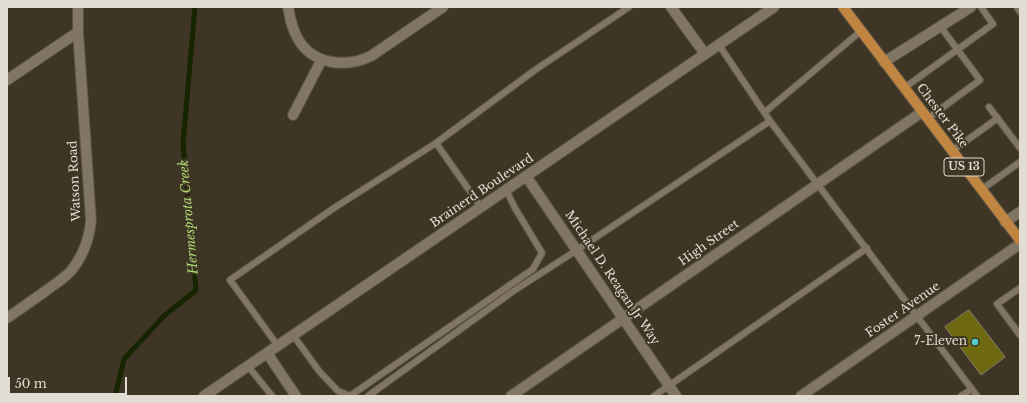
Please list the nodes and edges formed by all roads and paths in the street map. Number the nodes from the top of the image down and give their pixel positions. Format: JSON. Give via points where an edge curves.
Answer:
{"nodes":[{"id":1,"x":78,"y":7,"type":"edge"},
{"id":2,"x":288,"y":7,"type":"edge"},
{"id":3,"x":443,"y":7,"type":"edge"},
{"id":4,"x":629,"y":7,"type":"edge"},
{"id":5,"x":671,"y":7,"type":"edge"},
{"id":6,"x":774,"y":7,"type":"edge"},
{"id":7,"x":843,"y":7,"type":"edge"},
{"id":8,"x":971,"y":7,"type":"edge"},
{"id":9,"x":981,"y":7,"type":"edge"},
{"id":10,"x":1016,"y":7,"type":"edge"},
{"id":11,"x":1020,"y":12,"type":"edge"},
{"id":12,"x":940,"y":26,"type":"junction"},
{"id":13,"x":78,"y":32,"type":"junction"},
{"id":14,"x":861,"y":32,"type":"junction"},
{"id":15,"x":718,"y":45,"type":"junction"},
{"id":16,"x":957,"y":49,"type":"junction"},
{"id":17,"x":705,"y":54,"type":"junction"},
{"id":18,"x":322,"y":59,"type":"junction"},
{"id":19,"x":884,"y":62,"type":"junction"},
{"id":20,"x":7,"y":80,"type":"edge"},
{"id":21,"x":904,"y":88,"type":"junction"},
{"id":22,"x":989,"y":107,"type":"dead end"},
{"id":23,"x":765,"y":112,"type":"junction"},
{"id":24,"x":293,"y":115,"type":"dead end"},
{"id":25,"x":925,"y":115,"type":"junction"},
{"id":26,"x":998,"y":118,"type":"junction"},
{"id":27,"x":770,"y":121,"type":"junction"},
{"id":28,"x":436,"y":144,"type":"junction"},
{"id":29,"x":1020,"y":148,"type":"edge"},
{"id":30,"x":952,"y":151,"type":"junction"},
{"id":31,"x":1020,"y":162,"type":"edge"},
{"id":32,"x":526,"y":176,"type":"junction"},
{"id":33,"x":818,"y":184,"type":"junction"},
{"id":34,"x":506,"y":190,"type":"junction"},
{"id":35,"x":981,"y":190,"type":"junction"},
{"id":36,"x":481,"y":207,"type":"junction"},
{"id":37,"x":1020,"y":212,"type":"edge"},
{"id":38,"x":1006,"y":222,"type":"junction"},
{"id":39,"x":1020,"y":240,"type":"edge"},
{"id":40,"x":1020,"y":244,"type":"edge"},
{"id":41,"x":867,"y":248,"type":"junction"},
{"id":42,"x":577,"y":250,"type":"junction"},
{"id":43,"x":1020,"y":288,"type":"edge"},
{"id":44,"x":918,"y":316,"type":"junction"},
{"id":45,"x":7,"y":318,"type":"edge"},
{"id":46,"x":624,"y":318,"type":"junction"},
{"id":47,"x":293,"y":335,"type":"junction"},
{"id":48,"x":1020,"y":335,"type":"edge"},
{"id":49,"x":278,"y":346,"type":"junction"},
{"id":50,"x":267,"y":353,"type":"junction"},
{"id":51,"x":248,"y":366,"type":"junction"},
{"id":52,"x":669,"y":386,"type":"junction"},
{"id":53,"x":972,"y":388,"type":"junction"},
{"id":54,"x":204,"y":396,"type":"edge"},
{"id":55,"x":272,"y":396,"type":"edge"},
{"id":56,"x":296,"y":396,"type":"edge"},
{"id":57,"x":350,"y":396,"type":"edge"},
{"id":58,"x":368,"y":396,"type":"edge"},
{"id":59,"x":511,"y":396,"type":"edge"},
{"id":60,"x":654,"y":396,"type":"edge"},
{"id":61,"x":676,"y":396,"type":"edge"},
{"id":62,"x":801,"y":396,"type":"edge"},
{"id":63,"x":961,"y":396,"type":"edge"},
{"id":64,"x":977,"y":396,"type":"edge"}],
"edges":[{"from":1,"to":13,"type":"street","name":"Watson Road"},
{"from":2,"to":18,"type":"street","via":[[297,39],[307,51]]},
{"from":3,"to":18,"type":"street","via":[[363,60],[339,64]]},
{"from":4,"to":28,"type":"lane","via":[[535,70]]},
{"from":5,"to":17,"type":"street"},
{"from":6,"to":15,"type":"street","name":"Brainerd Boulevard"},
{"from":7,"to":14,"type":"main road","name":"Chester Pike","number":"US 13"},
{"from":8,"to":12,"type":"street"},
{"from":9,"to":16,"type":"lane","via":[[993,24]]},
{"from":10,"to":11,"type":"lane"},
{"from":12,"to":16,"type":"lane"},
{"from":12,"to":19,"type":"street"},
{"from":13,"to":20,"type":"street"},
{"from":13,"to":45,"type":"street","name":"Watson Road","via":[[90,230],[83,251],[71,271]]},
{"from":14,"to":19,"type":"main road","name":"Chester Pike","number":"US 13"},
{"from":14,"to":23,"type":"lane"},
{"from":15,"to":17,"type":"street","name":"Brainerd Boulevard"},
{"from":15,"to":23,"type":"lane"},
{"from":16,"to":21,"type":"lane"},
{"from":16,"to":25,"type":"lane","via":[[980,80]]},
{"from":17,"to":32,"type":"street","name":"Brainerd Boulevard"},
{"from":18,"to":24,"type":"street"},
{"from":19,"to":21,"type":"main road","name":"Chester Pike","number":"US 13"},
{"from":21,"to":25,"type":"main road","name":"Chester Pike","number":"US 13"},
{"from":22,"to":26,"type":"lane"},
{"from":23,"to":27,"type":"lane"},
{"from":25,"to":30,"type":"main road","name":"Chester Pike","number":"US 13"},
{"from":25,"to":33,"type":"street","name":"High Street"},
{"from":26,"to":29,"type":"lane"},
{"from":26,"to":30,"type":"lane"},
{"from":27,"to":33,"type":"lane"},
{"from":27,"to":42,"type":"lane"},
{"from":28,"to":36,"type":"lane"},
{"from":28,"to":49,"type":"lane","via":[[334,208],[230,280]]},
{"from":30,"to":35,"type":"main road","name":"Chester Pike","number":"US 13"},
{"from":31,"to":35,"type":"lane"},
{"from":32,"to":34,"type":"street","name":"Brainerd Boulevard"},
{"from":32,"to":42,"type":"street","name":"Michael D. Reagan Jr Way"},
{"from":33,"to":41,"type":"lane"},
{"from":33,"to":46,"type":"street","name":"High Street"},
{"from":34,"to":36,"type":"street","name":"Brainerd Boulevard"},
{"from":34,"to":57,"type":"lane","via":[[542,253],[533,269]]},
{"from":35,"to":38,"type":"main road","name":"Chester Pike","number":"US 13"},
{"from":36,"to":47,"type":"street","name":"Brainerd Boulevard"},
{"from":37,"to":38,"type":"street"},
{"from":38,"to":39,"type":"main road","name":"Chester Pike","number":"US 13"},
{"from":40,"to":44,"type":"street","name":"Foster Avenue"},
{"from":41,"to":44,"type":"lane"},
{"from":41,"to":52,"type":"lane"},
{"from":42,"to":46,"type":"street","name":"Michael D. Reagan Jr Way"},
{"from":42,"to":58,"type":"lane","via":[[512,292]]},
{"from":43,"to":48,"type":"lane","via":[[997,304]]},
{"from":44,"to":53,"type":"lane"},
{"from":44,"to":62,"type":"street","name":"Foster Avenue"},
{"from":46,"to":52,"type":"street","name":"Michael D. Reagan Jr Way"},
{"from":46,"to":59,"type":"street","name":"High Street"},
{"from":47,"to":49,"type":"street","name":"Brainerd Boulevard"},
{"from":47,"to":57,"type":"lane","via":[[319,371],[338,391]]},
{"from":49,"to":50,"type":"street","name":"Brainerd Boulevard"},
{"from":50,"to":51,"type":"street","name":"Brainerd Boulevard"},
{"from":50,"to":56,"type":"street"},
{"from":51,"to":54,"type":"street","name":"Brainerd Boulevard"},
{"from":51,"to":55,"type":"lane"},
{"from":52,"to":60,"type":"lane"},
{"from":52,"to":61,"type":"street","name":"Michael D. Reagan Jr Way"},
{"from":53,"to":63,"type":"lane"},
{"from":53,"to":64,"type":"lane"}]}
